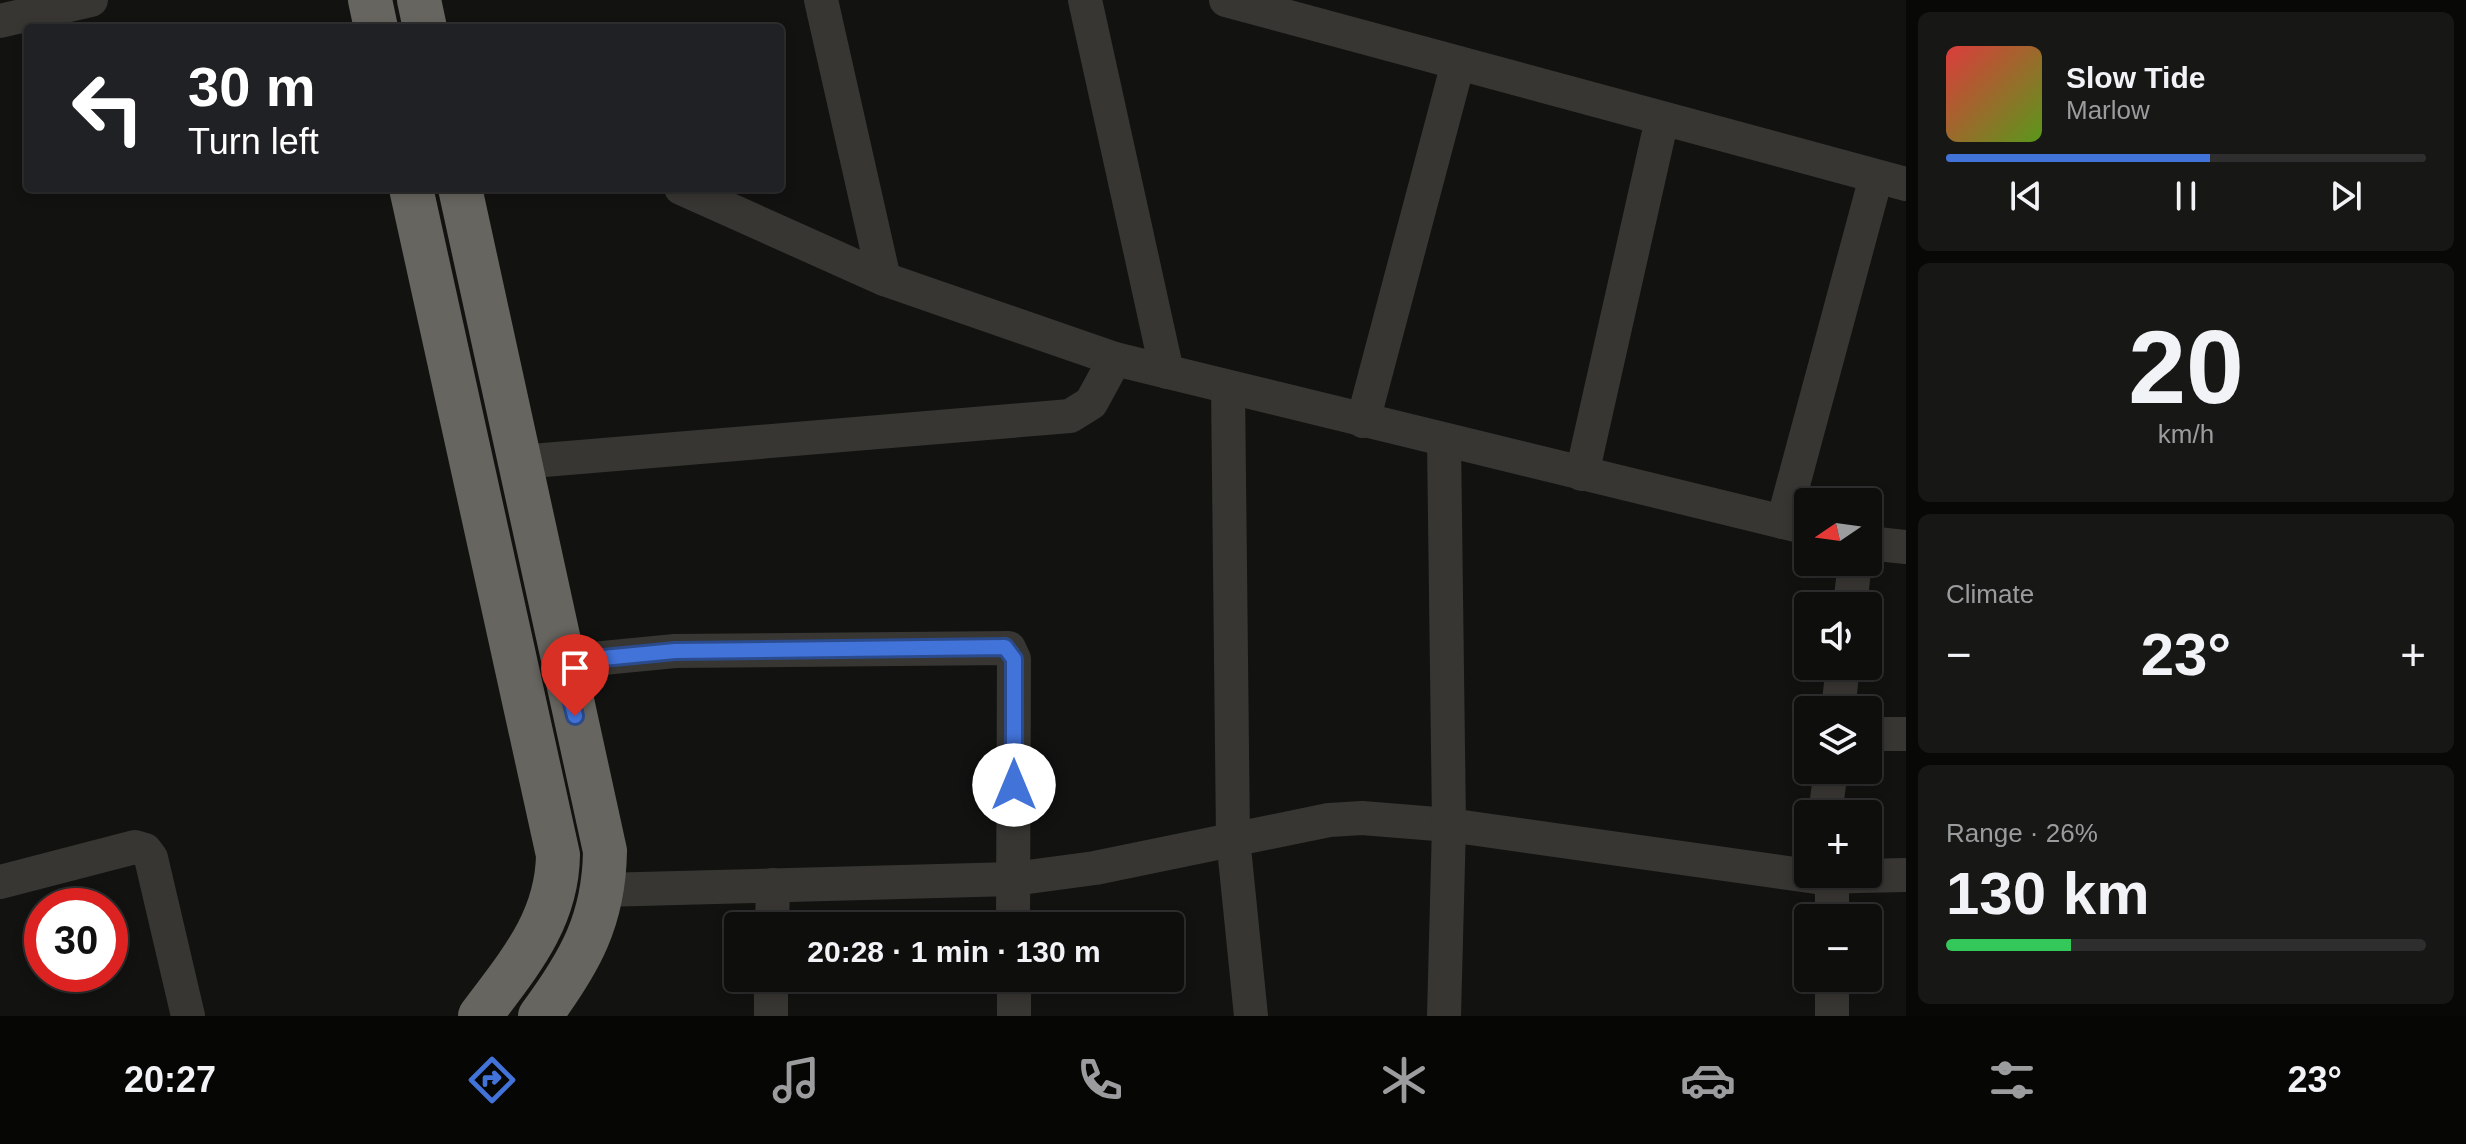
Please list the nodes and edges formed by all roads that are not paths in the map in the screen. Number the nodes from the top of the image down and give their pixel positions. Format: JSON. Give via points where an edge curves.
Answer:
{"nodes":[{"id":1,"x":91,"y":0,"type":"edge"},
{"id":2,"x":370,"y":0,"type":"edge"},
{"id":3,"x":419,"y":0,"type":"edge"},
{"id":4,"x":821,"y":0,"type":"edge"},
{"id":5,"x":1085,"y":0,"type":"edge"},
{"id":6,"x":1226,"y":0,"type":"edge"},
{"id":7,"x":0,"y":21,"type":"edge"},
{"id":8,"x":375,"y":24,"type":"edge"},
{"id":9,"x":424,"y":24,"type":"edge"},
{"id":10,"x":1458,"y":63,"type":"junction"},
{"id":11,"x":1662,"y":119,"type":"junction"},
{"id":12,"x":1898,"y":182,"type":"edge"},
{"id":13,"x":412,"y":192,"type":"edge"},
{"id":14,"x":461,"y":192,"type":"edge"},
{"id":15,"x":690,"y":192,"type":"edge"},
{"id":16,"x":884,"y":279,"type":"junction"},
{"id":17,"x":1115,"y":359,"type":"junction"},
{"id":18,"x":1167,"y":372,"type":"junction"},
{"id":19,"x":1228,"y":387,"type":"junction"},
{"id":20,"x":1363,"y":421,"type":"junction"},
{"id":21,"x":1444,"y":440,"type":"junction"},
{"id":22,"x":520,"y":462,"type":"junction"},
{"id":23,"x":1582,"y":474,"type":"junction"},
{"id":24,"x":1806,"y":488,"type":"edge"},
{"id":25,"x":1794,"y":525,"type":"edge"},
{"id":26,"x":1882,"y":544,"type":"edge"},
{"id":27,"x":1906,"y":547,"type":"edge"},
{"id":28,"x":562,"y":662,"type":"junction"},
{"id":29,"x":1882,"y":734,"type":"edge"},
{"id":30,"x":1906,"y":734,"type":"edge"},
{"id":31,"x":1449,"y":825,"type":"junction"},
{"id":32,"x":1233,"y":838,"type":"junction"},
{"id":33,"x":1794,"y":872,"type":"edge"},
{"id":34,"x":1882,"y":875,"type":"edge"},
{"id":35,"x":1906,"y":875,"type":"edge"},
{"id":36,"x":1013,"y":879,"type":"junction"},
{"id":37,"x":0,"y":882,"type":"edge"},
{"id":38,"x":773,"y":885,"type":"junction"},
{"id":39,"x":601,"y":890,"type":"junction"},
{"id":40,"x":772,"y":912,"type":"edge"},
{"id":41,"x":1013,"y":912,"type":"edge"},
{"id":42,"x":771,"y":992,"type":"edge"},
{"id":43,"x":1014,"y":992,"type":"edge"},
{"id":44,"x":1832,"y":992,"type":"edge"},
{"id":45,"x":188,"y":1016,"type":"edge"},
{"id":46,"x":480,"y":1016,"type":"edge"},
{"id":47,"x":540,"y":1016,"type":"edge"},
{"id":48,"x":771,"y":1016,"type":"edge"},
{"id":49,"x":1014,"y":1016,"type":"edge"},
{"id":50,"x":1251,"y":1016,"type":"edge"},
{"id":51,"x":1444,"y":1016,"type":"edge"},
{"id":52,"x":1832,"y":1016,"type":"edge"}],
"edges":[{"from":1,"to":7,"type":"street"},
{"from":2,"to":8,"type":"highway"},
{"from":3,"to":9,"type":"highway"},
{"from":4,"to":16,"type":"street"},
{"from":5,"to":18,"type":"street"},
{"from":6,"to":10,"type":"street"},
{"from":10,"to":11,"type":"street"},
{"from":10,"to":20,"type":"street"},
{"from":11,"to":12,"type":"street"},
{"from":11,"to":23,"type":"street"},
{"from":12,"to":24,"type":"street"},
{"from":13,"to":46,"type":"highway","via":[[558,855],[541,932]]},
{"from":14,"to":22,"type":"highway"},
{"from":15,"to":16,"type":"street"},
{"from":16,"to":17,"type":"street"},
{"from":17,"to":18,"type":"street"},
{"from":17,"to":22,"type":"street","via":[[1091,403],[1070,416]]},
{"from":18,"to":19,"type":"street"},
{"from":19,"to":20,"type":"street"},
{"from":19,"to":32,"type":"street"},
{"from":20,"to":21,"type":"street"},
{"from":21,"to":23,"type":"street"},
{"from":21,"to":31,"type":"street"},
{"from":22,"to":28,"type":"highway"},
{"from":23,"to":25,"type":"street"},
{"from":26,"to":27,"type":"street"},
{"from":28,"to":36,"type":"street","via":[[675,651],[1009,648],[1014,659]]},
{"from":28,"to":39,"type":"highway","via":[[605,851]]},
{"from":29,"to":30,"type":"street"},
{"from":31,"to":32,"type":"street","via":[[1362,818]]},
{"from":31,"to":33,"type":"street"},
{"from":31,"to":51,"type":"street"},
{"from":32,"to":36,"type":"street","via":[[1095,868]]},
{"from":32,"to":50,"type":"street"},
{"from":34,"to":35,"type":"street"},
{"from":36,"to":38,"type":"street"},
{"from":36,"to":41,"type":"street"},
{"from":37,"to":45,"type":"street","via":[[135,847],[145,850]]},
{"from":38,"to":39,"type":"street"},
{"from":38,"to":40,"type":"street"},
{"from":39,"to":47,"type":"highway","via":[[583,953]]},
{"from":42,"to":48,"type":"street"},
{"from":43,"to":49,"type":"street"},
{"from":44,"to":52,"type":"street"}]}
